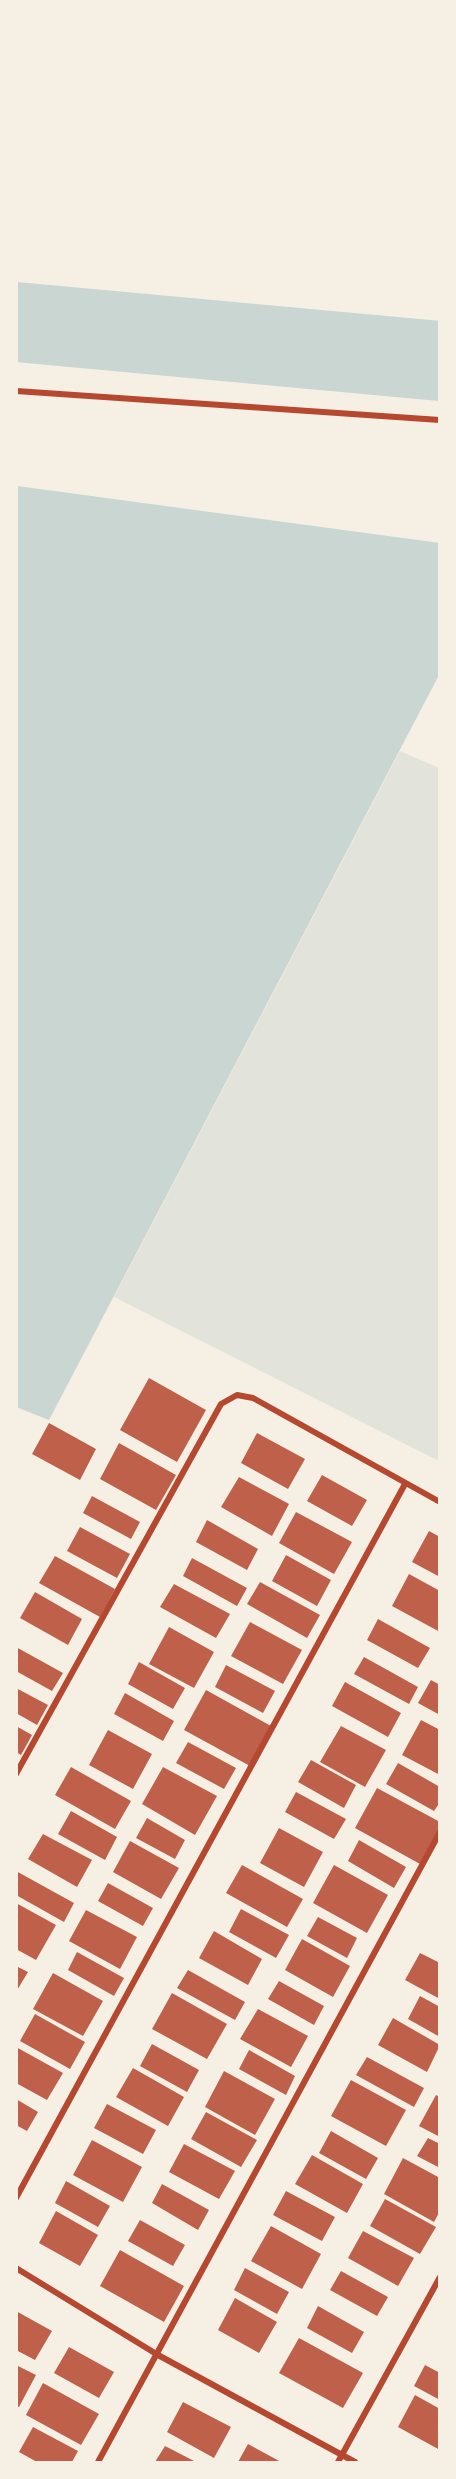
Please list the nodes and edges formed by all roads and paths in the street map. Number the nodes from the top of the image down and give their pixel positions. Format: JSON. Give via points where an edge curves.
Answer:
{"nodes":[{"id":1,"x":16,"y":391,"type":"edge"},
{"id":2,"x":440,"y":420,"type":"edge"},
{"id":3,"x":405,"y":1484,"type":"junction"},
{"id":4,"x":440,"y":1502,"type":"edge"},
{"id":5,"x":16,"y":1774,"type":"edge"},
{"id":6,"x":440,"y":1832,"type":"edge"},
{"id":7,"x":16,"y":2198,"type":"edge"},
{"id":8,"x":16,"y":2268,"type":"edge"},
{"id":9,"x":440,"y":2277,"type":"edge"},
{"id":10,"x":158,"y":2355,"type":"junction"},
{"id":11,"x":342,"y":2455,"type":"junction"},
{"id":12,"x":98,"y":2463,"type":"edge"},
{"id":13,"x":338,"y":2463,"type":"edge"},
{"id":14,"x":355,"y":2463,"type":"edge"}],
"edges":[{"from":1,"to":2,"type":"street"},
{"from":3,"to":4,"type":"street"},
{"from":3,"to":5,"type":"street","via":[[254,1398],[237,1395],[221,1404]]},
{"from":3,"to":7,"type":"street"},
{"from":6,"to":10,"type":"street"},
{"from":8,"to":10,"type":"street"},
{"from":9,"to":11,"type":"street"},
{"from":10,"to":11,"type":"street"},
{"from":10,"to":12,"type":"street"},
{"from":11,"to":13,"type":"street"},
{"from":11,"to":14,"type":"street"}]}
